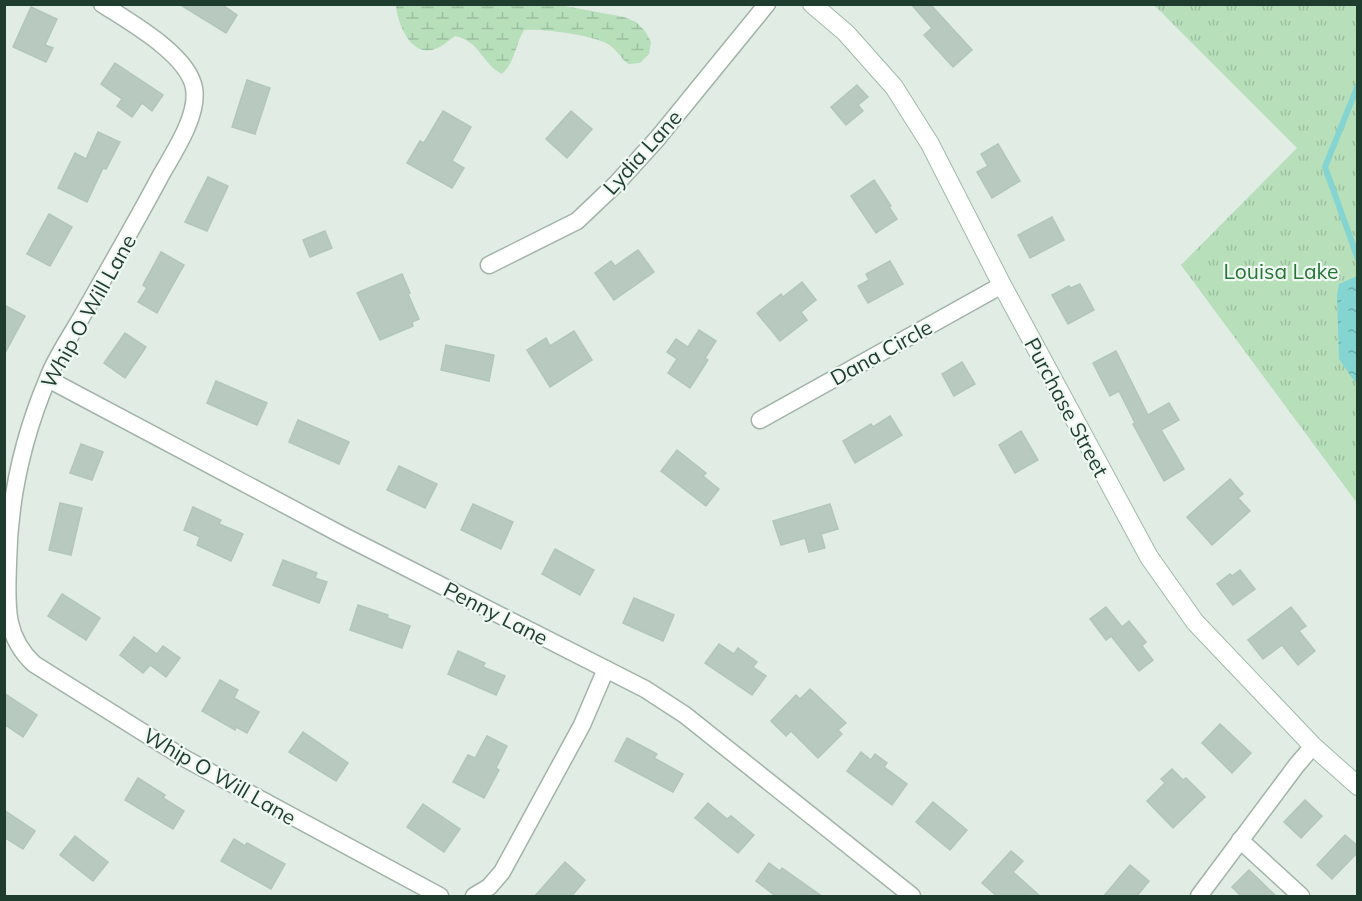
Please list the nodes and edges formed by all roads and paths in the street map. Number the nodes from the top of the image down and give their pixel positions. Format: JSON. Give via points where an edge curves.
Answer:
{"nodes":[{"id":1,"x":102,"y":4,"type":"edge"},
{"id":2,"x":767,"y":4,"type":"edge"},
{"id":3,"x":812,"y":4,"type":"edge"},
{"id":4,"x":489,"y":265,"type":"dead end"},
{"id":5,"x":1002,"y":285,"type":"junction"},
{"id":6,"x":48,"y":379,"type":"junction"},
{"id":7,"x":760,"y":420,"type":"dead end"},
{"id":8,"x":606,"y":669,"type":"junction"},
{"id":9,"x":1313,"y":746,"type":"junction"},
{"id":10,"x":1358,"y":786,"type":"edge"},
{"id":11,"x":1240,"y":840,"type":"junction"},
{"id":12,"x":440,"y":897,"type":"edge"},
{"id":13,"x":474,"y":897,"type":"edge"},
{"id":14,"x":912,"y":897,"type":"edge"},
{"id":15,"x":1199,"y":897,"type":"edge"},
{"id":16,"x":1301,"y":897,"type":"edge"}],
"edges":[{"from":1,"to":6,"type":"street","name":"Whip O Will Lane","via":[[171,52],[194,86],[195,101],[187,128]]},
{"from":2,"to":4,"type":"street","name":"Lydia Lane","via":[[657,139],[577,221]]},
{"from":3,"to":5,"type":"main road","name":"Purchase Street","via":[[846,33],[894,87],[930,144]]},
{"from":5,"to":7,"type":"street","name":"Dana Circle"},
{"from":5,"to":9,"type":"main road","name":"Purchase Street","via":[[1149,557],[1196,622]]},
{"from":6,"to":8,"type":"street","name":"Penny Lane"},
{"from":6,"to":12,"type":"street","name":"Whip O Will Lane","via":[[26,440],[9,528],[7,594],[12,634],[18,646],[34,664],[184,758]]},
{"from":8,"to":13,"type":"street","via":[[577,734],[502,872]]},
{"from":8,"to":14,"type":"street","name":"Penny Lane","via":[[685,715]]},
{"from":9,"to":10,"type":"main road","name":"Purchase Street"},
{"from":9,"to":11,"type":"street"},
{"from":11,"to":15,"type":"street"},
{"from":11,"to":16,"type":"street"}]}
